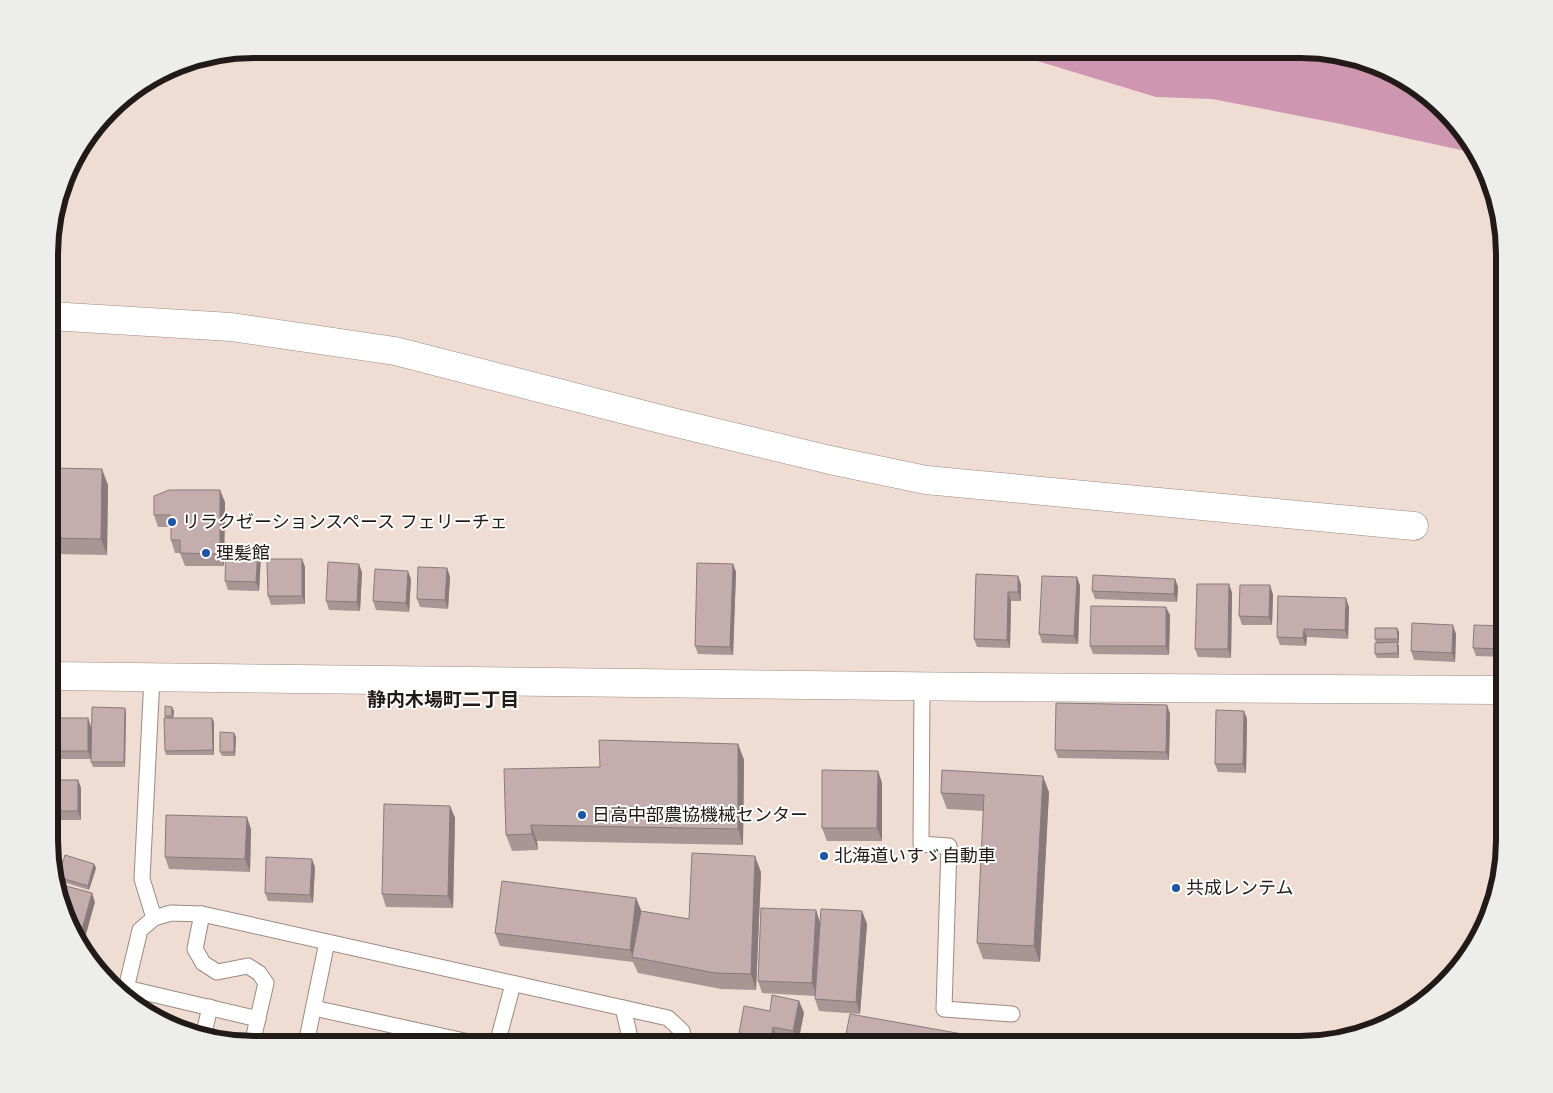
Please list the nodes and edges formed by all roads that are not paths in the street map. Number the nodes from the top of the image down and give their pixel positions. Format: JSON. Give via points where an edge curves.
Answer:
{"nodes":[{"id":1,"x":58,"y":316,"type":"edge"},
{"id":2,"x":1414,"y":526,"type":"dead end"},
{"id":3,"x":58,"y":676,"type":"edge"},
{"id":4,"x":152,"y":677,"type":"junction"},
{"id":5,"x":922,"y":686,"type":"junction"},
{"id":6,"x":1496,"y":690,"type":"edge"},
{"id":7,"x":202,"y":914,"type":"junction"},
{"id":8,"x":154,"y":918,"type":"junction"},
{"id":9,"x":327,"y":942,"type":"junction"},
{"id":10,"x":513,"y":984,"type":"junction"},
{"id":11,"x":126,"y":988,"type":"edge"},
{"id":12,"x":132,"y":993,"type":"edge"},
{"id":13,"x":210,"y":1007,"type":"junction"},
{"id":14,"x":314,"y":1008,"type":"junction"},
{"id":15,"x":623,"y":1008,"type":"junction"},
{"id":16,"x":1012,"y":1014,"type":"dead end"},
{"id":17,"x":258,"y":1018,"type":"junction"},
{"id":18,"x":205,"y":1030,"type":"edge"},
{"id":19,"x":254,"y":1036,"type":"edge"},
{"id":20,"x":308,"y":1036,"type":"edge"},
{"id":21,"x":442,"y":1036,"type":"edge"},
{"id":22,"x":499,"y":1036,"type":"edge"},
{"id":23,"x":629,"y":1036,"type":"edge"},
{"id":24,"x":683,"y":1036,"type":"edge"}],
"edges":[{"from":1,"to":2,"type":"street","via":[[231,327],[395,351],[687,426],[926,480]]},
{"from":3,"to":4,"type":"street"},
{"from":4,"to":5,"type":"street"},
{"from":4,"to":8,"type":"lane","via":[[142,879]]},
{"from":5,"to":6,"type":"street"},
{"from":5,"to":16,"type":"lane","via":[[921,844],[949,846],[944,1009]]},
{"from":7,"to":8,"type":"lane","via":[[171,913]]},
{"from":7,"to":9,"type":"lane"},
{"from":7,"to":17,"type":"lane","via":[[195,949],[203,963],[217,972],[248,966],[266,983]]},
{"from":8,"to":11,"type":"lane","via":[[140,930]]},
{"from":9,"to":10,"type":"lane"},
{"from":9,"to":14,"type":"lane"},
{"from":10,"to":15,"type":"lane"},
{"from":10,"to":22,"type":"lane"},
{"from":12,"to":13,"type":"lane"},
{"from":13,"to":17,"type":"lane"},
{"from":13,"to":18,"type":"lane"},
{"from":14,"to":20,"type":"lane"},
{"from":14,"to":21,"type":"lane"},
{"from":15,"to":23,"type":"lane"},
{"from":15,"to":24,"type":"lane","via":[[668,1018]]},
{"from":17,"to":19,"type":"lane"}]}
